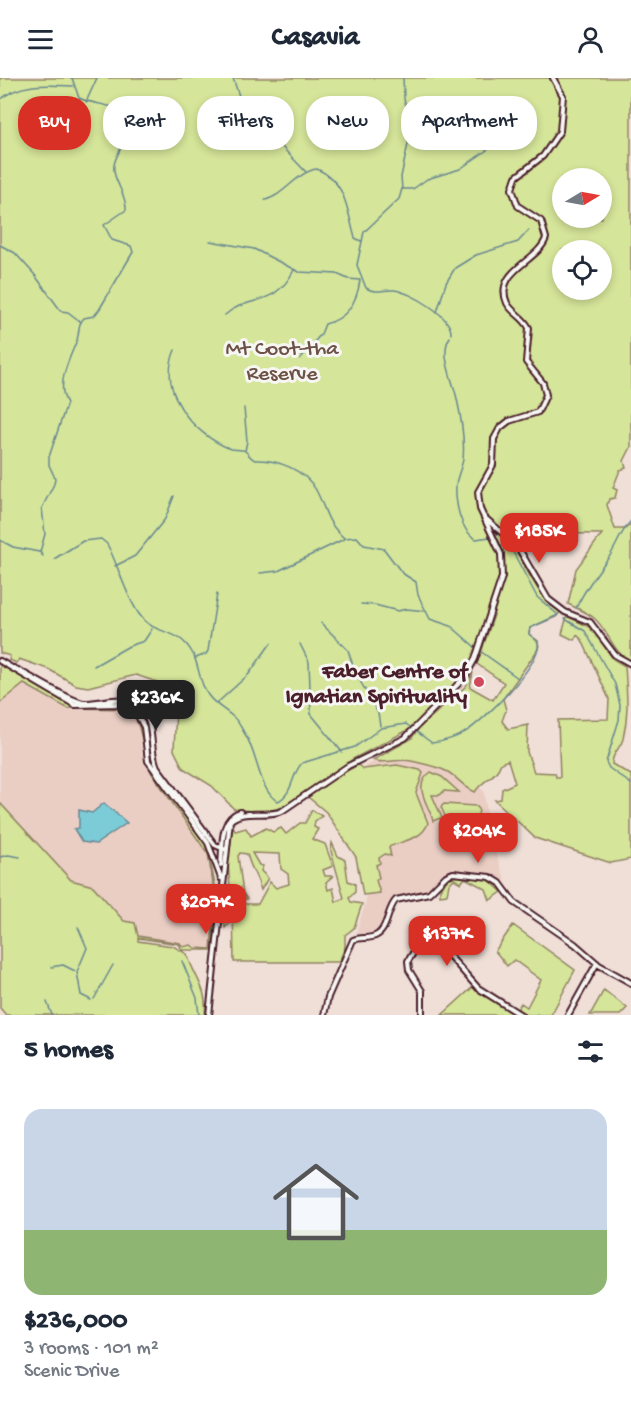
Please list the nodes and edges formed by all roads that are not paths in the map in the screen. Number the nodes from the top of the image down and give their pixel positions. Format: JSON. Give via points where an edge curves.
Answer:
{"nodes":[{"id":1,"x":553,"y":78,"type":"edge"},
{"id":2,"x":484,"y":516,"type":"junction"},
{"id":3,"x":502,"y":531,"type":"junction"},
{"id":4,"x":493,"y":534,"type":"junction"},
{"id":5,"x":1,"y":662,"type":"edge"},
{"id":6,"x":631,"y":664,"type":"edge"},
{"id":7,"x":20,"y":672,"type":"junction"},
{"id":8,"x":210,"y":846,"type":"junction"},
{"id":9,"x":224,"y":851,"type":"junction"},
{"id":10,"x":221,"y":881,"type":"junction"},
{"id":11,"x":221,"y":890,"type":"junction"},
{"id":12,"x":597,"y":963,"type":"junction"},
{"id":13,"x":631,"y":983,"type":"edge"},
{"id":14,"x":209,"y":1015,"type":"edge"},
{"id":15,"x":324,"y":1015,"type":"edge"},
{"id":16,"x":422,"y":1015,"type":"edge"},
{"id":17,"x":520,"y":1015,"type":"edge"},
{"id":18,"x":568,"y":1015,"type":"edge"}],
"edges":[{"from":1,"to":2,"type":"main road","via":[[563,96],[560,131],[543,156],[516,177],[512,189],[518,206],[541,221],[546,238],[538,252],[513,270],[505,292],[509,306],[529,328],[526,362],[543,383],[546,395],[538,412],[509,421],[497,432],[493,465],[478,496]]},
{"from":2,"to":3,"type":"main road"},
{"from":2,"to":4,"type":"main road"},
{"from":3,"to":4,"type":"main road"},
{"from":3,"to":6,"type":"main road","via":[[518,547],[548,599],[558,608],[590,622],[615,656]]},
{"from":4,"to":9,"type":"main road","via":[[501,554],[502,581],[465,677],[399,741],[348,766],[284,810],[269,815],[239,815],[229,820]]},
{"from":5,"to":7,"type":"main road"},
{"from":7,"to":8,"type":"main road","via":[[75,705],[121,704],[136,712],[142,721],[148,761]]},
{"from":7,"to":9,"type":"main road","via":[[76,702],[123,699],[141,707],[158,766],[215,845]]},
{"from":8,"to":9,"type":"main road","via":[[214,853]]},
{"from":8,"to":10,"type":"main road"},
{"from":9,"to":10,"type":"main road"},
{"from":9,"to":11,"type":"main road"},
{"from":10,"to":11,"type":"main road"},
{"from":11,"to":14,"type":"main road"},
{"from":12,"to":13,"type":"main road"},
{"from":12,"to":15,"type":"main road","via":[[511,899],[497,880],[458,872],[446,876],[429,893],[396,900],[379,934],[356,938],[328,997]]},
{"from":12,"to":18,"type":"main road"},
{"from":16,"to":17,"type":"main road","via":[[422,991],[408,961],[414,950],[426,945],[445,951],[478,988]]}]}
